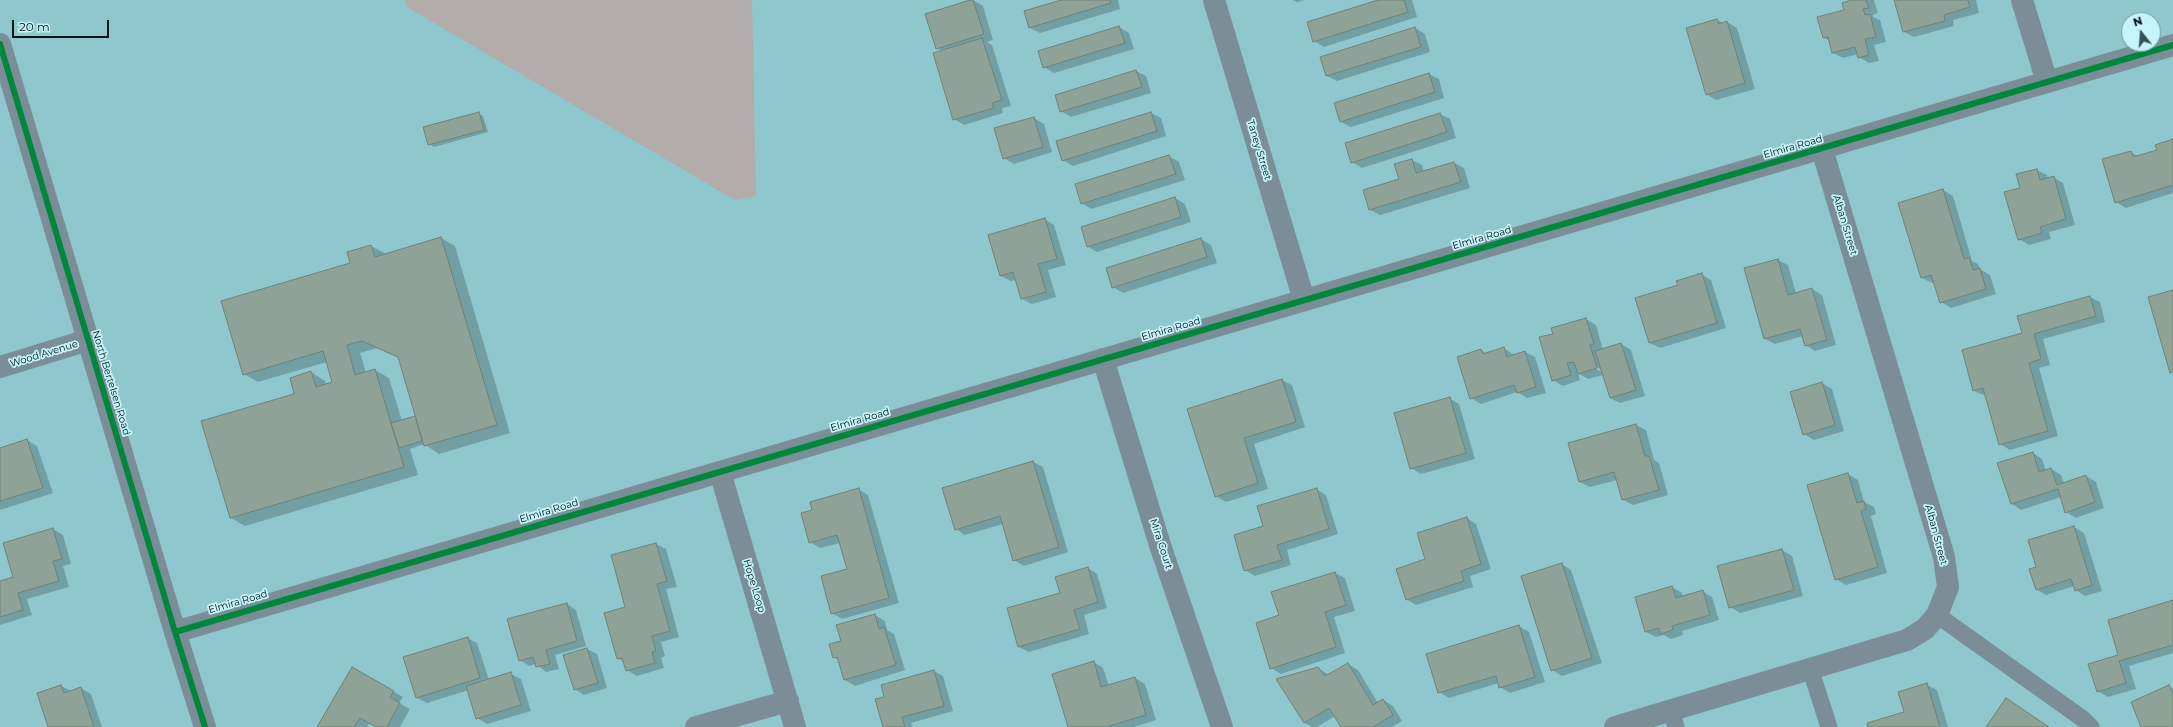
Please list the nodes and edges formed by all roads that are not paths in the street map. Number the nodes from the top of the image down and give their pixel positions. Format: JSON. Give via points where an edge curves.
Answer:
{"nodes":[{"id":1,"x":1214,"y":0,"type":"edge"},
{"id":2,"x":2022,"y":0,"type":"edge"},
{"id":3,"x":0,"y":44,"type":"edge"},
{"id":4,"x":2173,"y":45,"type":"edge"},
{"id":5,"x":2047,"y":82,"type":"junction"},
{"id":6,"x":1822,"y":149,"type":"junction"},
{"id":7,"x":1304,"y":300,"type":"junction"},
{"id":8,"x":88,"y":340,"type":"junction"},
{"id":9,"x":1103,"y":359,"type":"junction"},
{"id":10,"x":0,"y":367,"type":"edge"},
{"id":11,"x":720,"y":472,"type":"junction"},
{"id":12,"x":1937,"y":615,"type":"junction"},
{"id":13,"x":175,"y":632,"type":"junction"},
{"id":14,"x":1810,"y":668,"type":"junction"},
{"id":15,"x":788,"y":701,"type":"junction"},
{"id":16,"x":1673,"y":719,"type":"edge"},
{"id":17,"x":205,"y":727,"type":"edge"},
{"id":18,"x":696,"y":727,"type":"edge"},
{"id":19,"x":795,"y":727,"type":"edge"},
{"id":20,"x":1222,"y":727,"type":"edge"},
{"id":21,"x":1615,"y":727,"type":"edge"},
{"id":22,"x":1829,"y":727,"type":"edge"},
{"id":23,"x":2091,"y":727,"type":"edge"}],
"edges":[{"from":1,"to":7,"type":"street","name":"Taney Street"},
{"from":2,"to":5,"type":"street"},
{"from":3,"to":8,"type":"street","name":"North Bertelsen Road"},
{"from":4,"to":5,"type":"street","name":"Elmira Road"},
{"from":5,"to":6,"type":"street","name":"Elmira Road"},
{"from":6,"to":7,"type":"street","name":"Elmira Road"},
{"from":6,"to":12,"type":"street","name":"Alban Street","via":[[1944,557],[1948,587]]},
{"from":7,"to":9,"type":"street","name":"Elmira Road"},
{"from":8,"to":10,"type":"street","name":"Wood Avenue"},
{"from":8,"to":13,"type":"street","name":"North Bertelsen Road"},
{"from":9,"to":11,"type":"street","name":"Elmira Road"},
{"from":9,"to":20,"type":"street","name":"Mira Court","via":[[1160,545]]},
{"from":11,"to":13,"type":"street","name":"Elmira Road"},
{"from":11,"to":15,"type":"street","name":"Hope Loop"},
{"from":12,"to":14,"type":"street","name":"Alban Street","via":[[1925,629],[1907,640]]},
{"from":12,"to":23,"type":"lane","via":[[2083,718]]},
{"from":13,"to":17,"type":"street","name":"North Bertelsen Road"},
{"from":14,"to":16,"type":"street","name":"Alban Street"},
{"from":14,"to":22,"type":"lane"},
{"from":15,"to":18,"type":"street"},
{"from":15,"to":19,"type":"street","name":"Hope Loop"},
{"from":16,"to":21,"type":"street","name":"Alban Street"}]}
